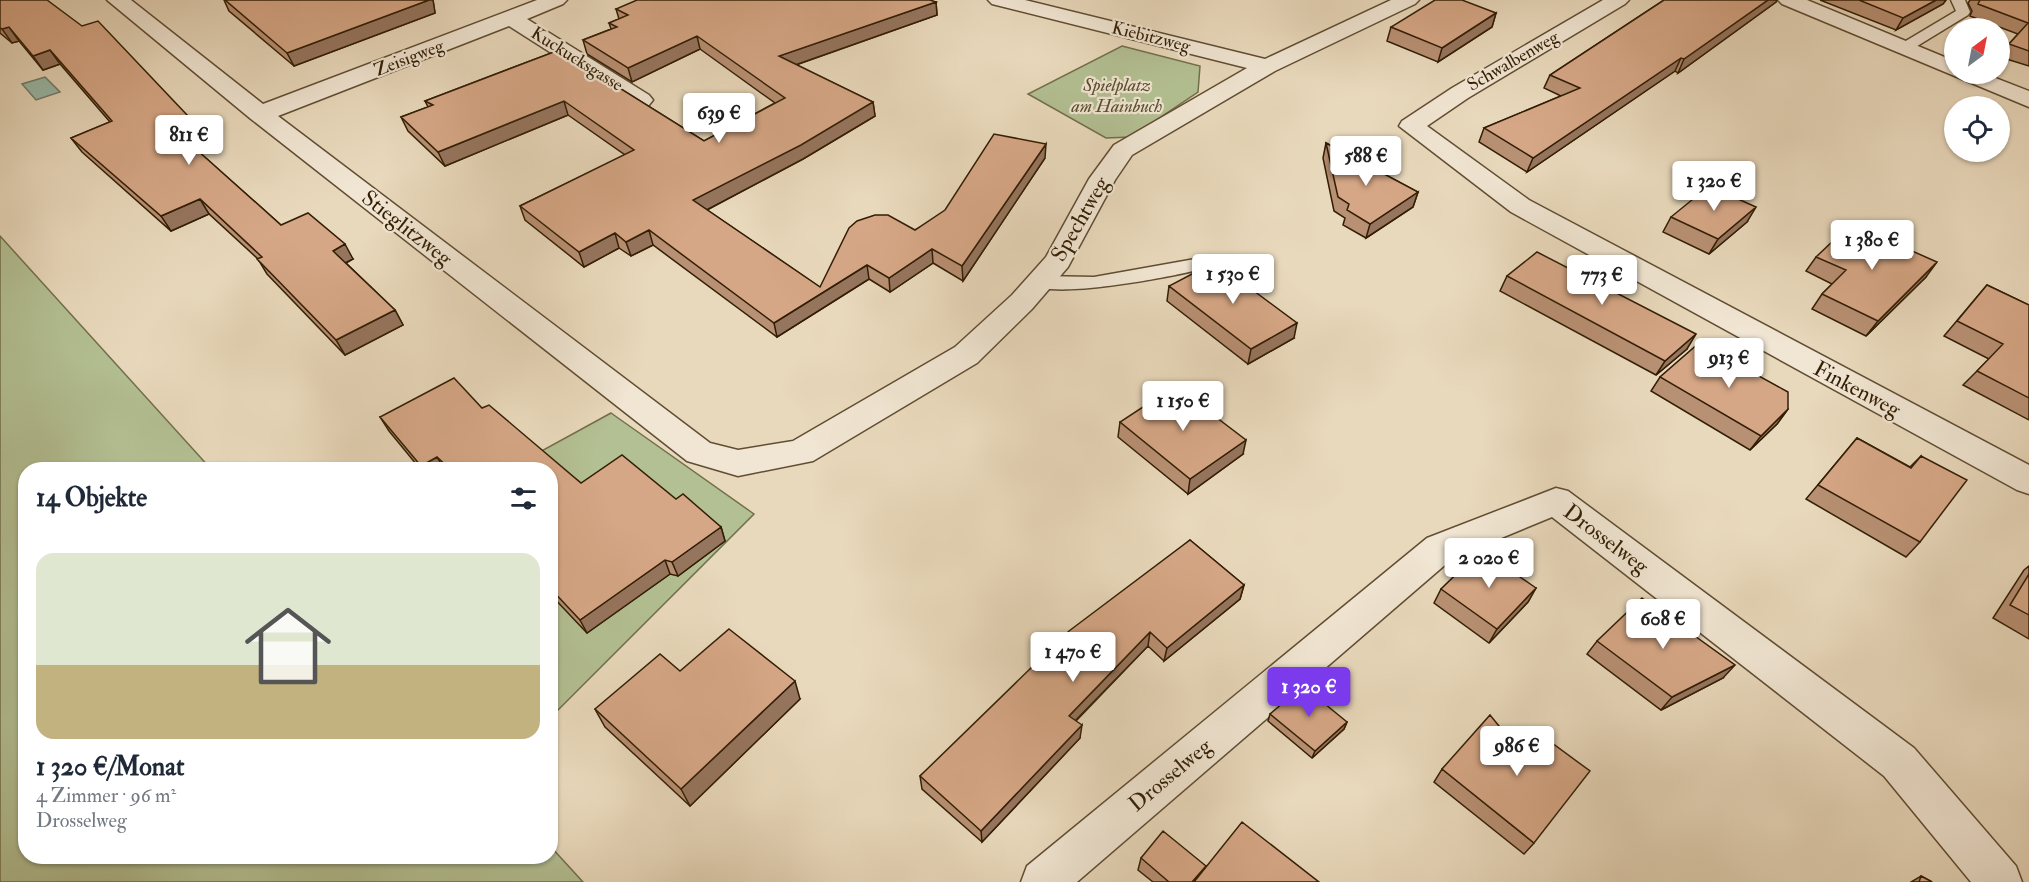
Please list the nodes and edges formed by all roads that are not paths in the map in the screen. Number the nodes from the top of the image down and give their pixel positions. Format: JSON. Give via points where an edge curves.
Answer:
{"nodes":[{"id":1,"x":118,"y":0,"type":"edge"},
{"id":2,"x":556,"y":0,"type":"edge"},
{"id":3,"x":999,"y":0,"type":"edge"},
{"id":4,"x":1408,"y":0,"type":"edge"},
{"id":5,"x":1618,"y":0,"type":"edge"},
{"id":6,"x":1789,"y":0,"type":"edge"},
{"id":7,"x":1958,"y":0,"type":"edge"},
{"id":8,"x":513,"y":19,"type":"junction"},
{"id":9,"x":1904,"y":48,"type":"junction"},
{"id":10,"x":1944,"y":65,"type":"edge"},
{"id":11,"x":1267,"y":66,"type":"junction"},
{"id":12,"x":1990,"y":84,"type":"edge"},
{"id":13,"x":641,"y":100,"type":"edge"},
{"id":14,"x":2029,"y":100,"type":"edge"},
{"id":15,"x":260,"y":114,"type":"junction"},
{"id":16,"x":1411,"y":126,"type":"joint"},
{"id":17,"x":1195,"y":265,"type":"dead end"},
{"id":18,"x":1039,"y":282,"type":"junction"},
{"id":19,"x":699,"y":452,"type":"joint"},
{"id":20,"x":2029,"y":481,"type":"edge"},
{"id":21,"x":1043,"y":882,"type":"edge"},
{"id":22,"x":2000,"y":882,"type":"edge"}],
"edges":[{"from":1,"to":15,"type":"street","name":"Stieglitzweg"},
{"from":2,"to":8,"type":"street","name":"Zeisigweg"},
{"from":3,"to":11,"type":"street","name":"Kiebitzweg"},
{"from":4,"to":11,"type":"street","name":"Spechtweg"},
{"from":5,"to":16,"type":"street","name":"Schwalbenweg"},
{"from":6,"to":9,"type":"street"},
{"from":7,"to":9,"type":"lane","via":[[1963,12]]},
{"from":8,"to":13,"type":"street","name":"Kuckucksgasse"},
{"from":8,"to":15,"type":"street","name":"Zeisigweg"},
{"from":9,"to":10,"type":"street"},
{"from":11,"to":18,"type":"street","name":"Spechtweg","via":[[1123,150],[1102,179],[1058,261]]},
{"from":12,"to":14,"type":"street"},
{"from":15,"to":19,"type":"street","name":"Stieglitzweg"},
{"from":16,"to":20,"type":"street","name":"Finkenweg","via":[[1520,206]]},
{"from":17,"to":18,"type":"lane","via":[[1094,283]]},
{"from":18,"to":19,"type":"street","name":"Spechtweg","via":[[966,355],[801,453],[738,464]]},
{"from":21,"to":22,"type":"street","name":"Drosselweg","via":[[1440,548],[1556,501],[1899,762]]}]}
